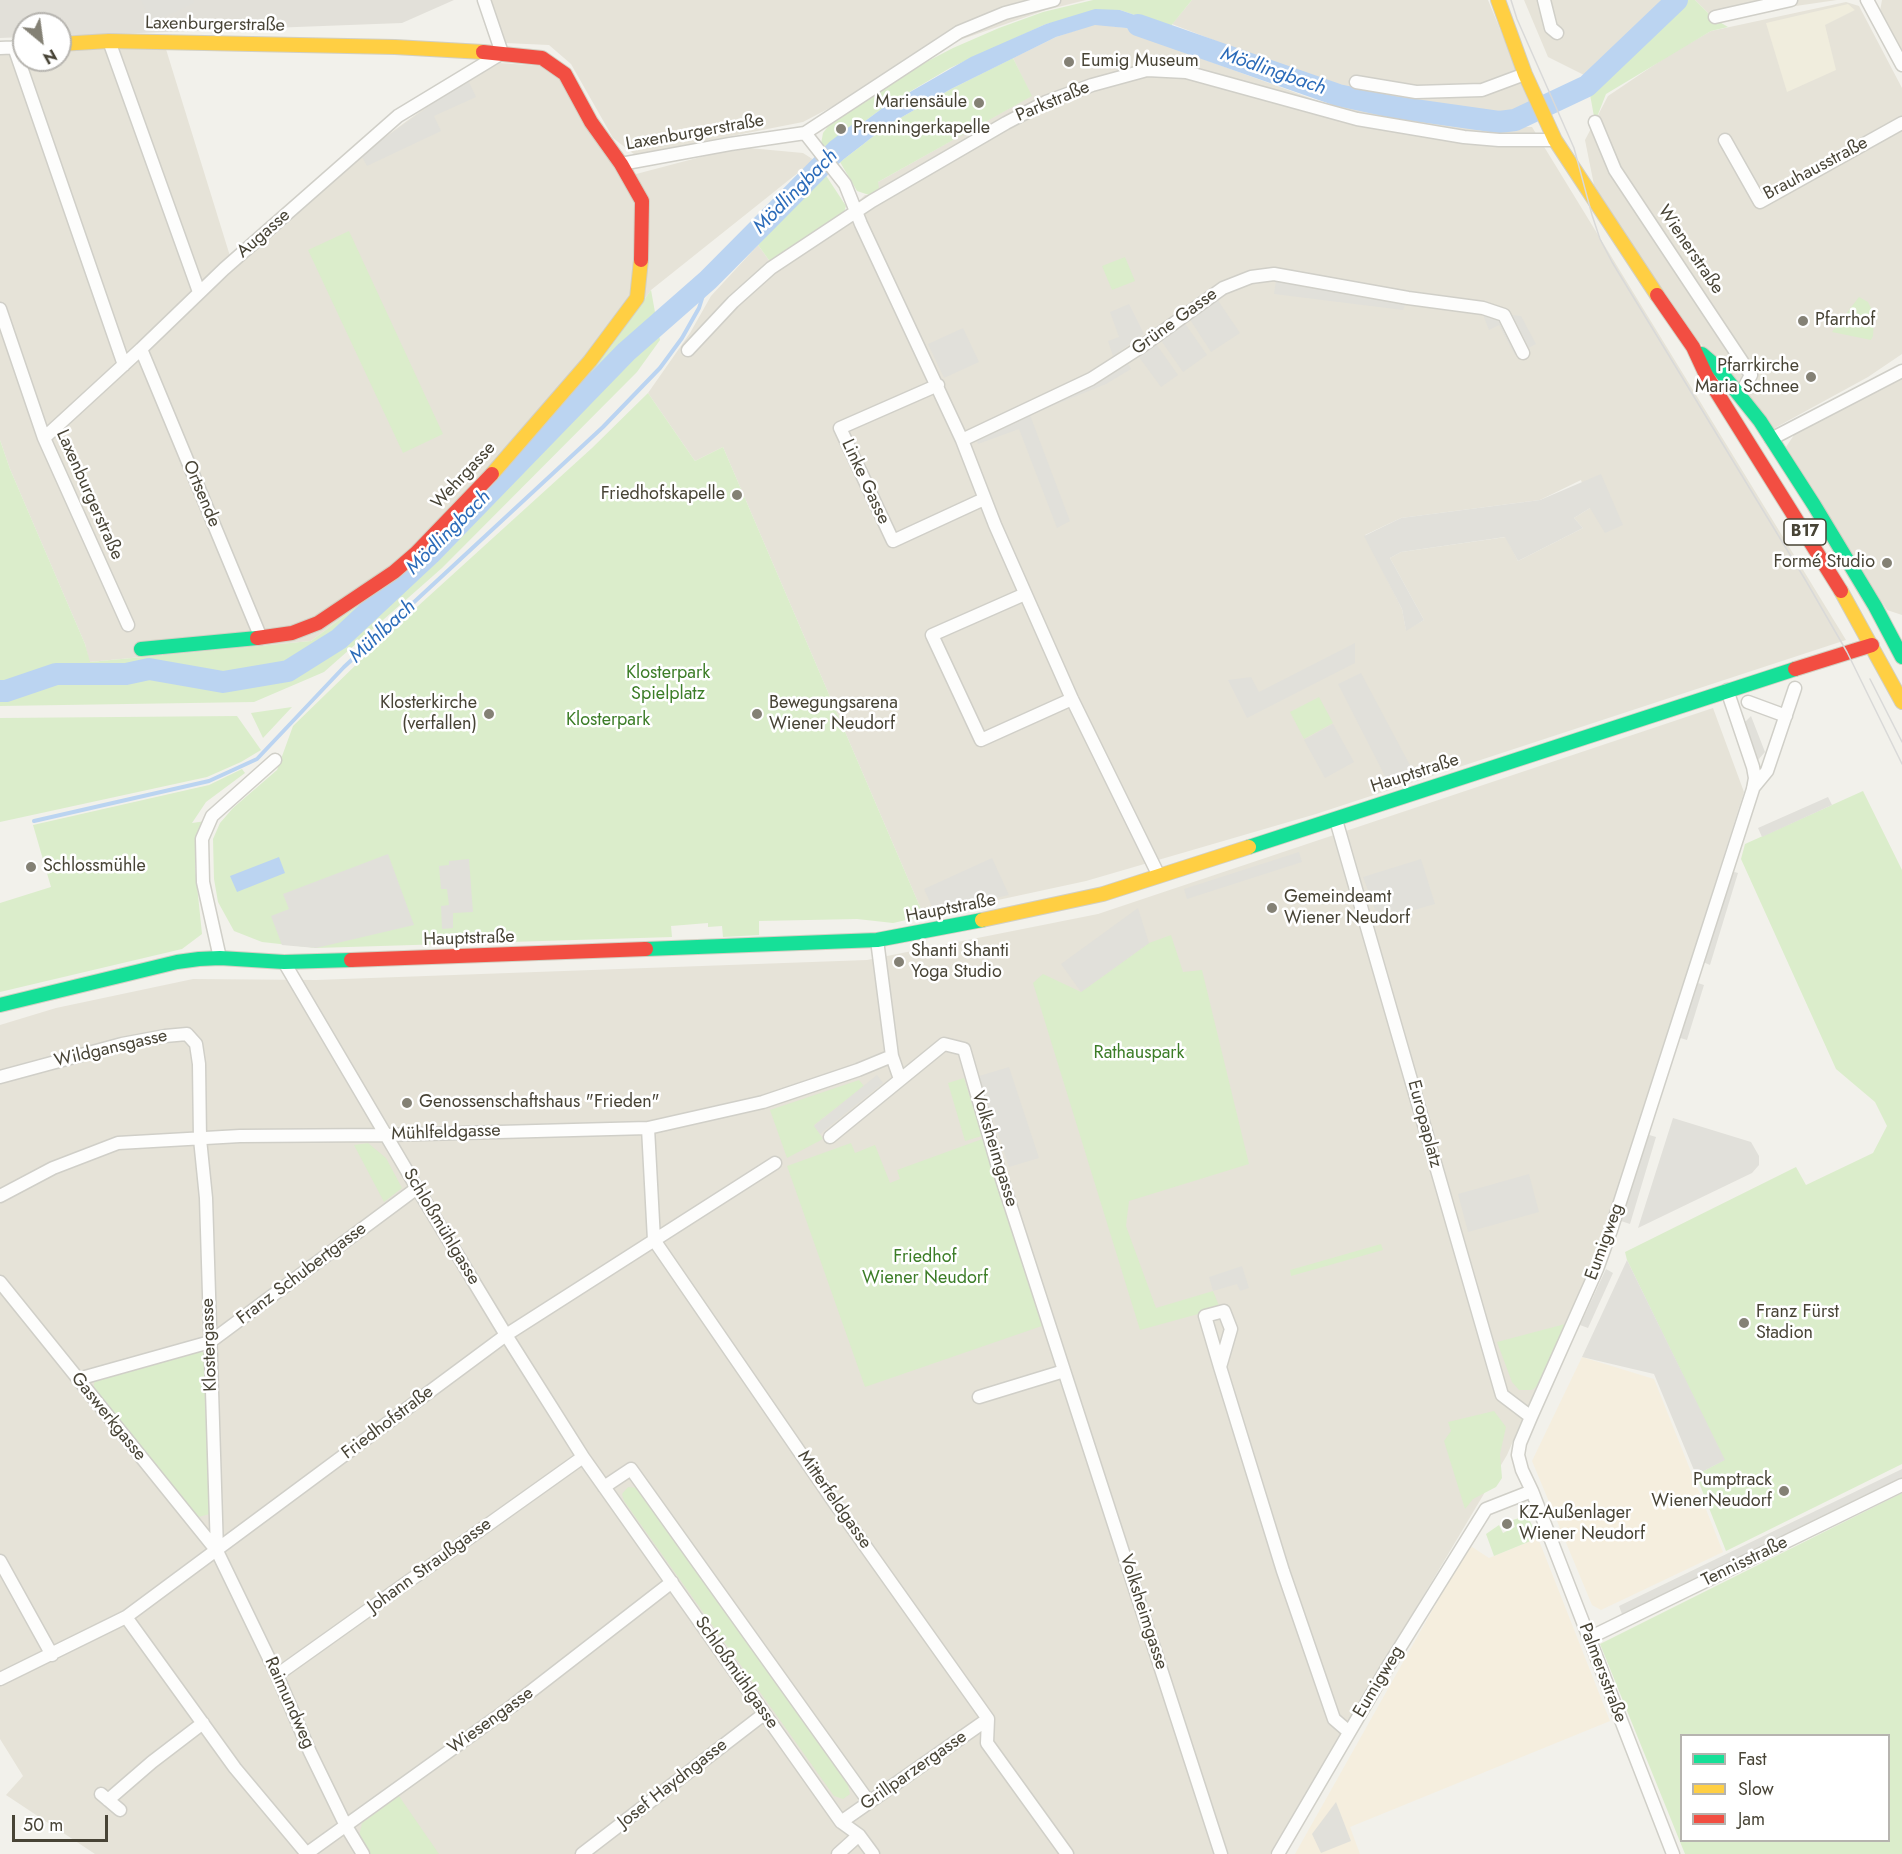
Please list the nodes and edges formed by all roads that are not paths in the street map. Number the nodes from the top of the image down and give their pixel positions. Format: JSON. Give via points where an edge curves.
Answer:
{"nodes":[{"id":1,"x":484,"y":0,"type":"edge"},
{"id":2,"x":1054,"y":0,"type":"edge"},
{"id":3,"x":1498,"y":0,"type":"edge"},
{"id":4,"x":1544,"y":0,"type":"edge"},
{"id":5,"x":1791,"y":0,"type":"edge"},
{"id":6,"x":1867,"y":0,"type":"edge"},
{"id":7,"x":1715,"y":17,"type":"dead end"},
{"id":8,"x":1557,"y":33,"type":"dead end"},
{"id":9,"x":109,"y":41,"type":"junction"},
{"id":10,"x":72,"y":43,"type":"edge"},
{"id":11,"x":502,"y":53,"type":"junction"},
{"id":12,"x":1902,"y":65,"type":"edge"},
{"id":13,"x":27,"y":72,"type":"edge"},
{"id":14,"x":1525,"y":74,"type":"junction"},
{"id":15,"x":1356,"y":82,"type":"dead end"},
{"id":16,"x":1595,"y":122,"type":"dead end"},
{"id":17,"x":1902,"y":123,"type":"edge"},
{"id":18,"x":805,"y":133,"type":"junction"},
{"id":19,"x":1555,"y":140,"type":"junction"},
{"id":20,"x":1725,"y":140,"type":"dead end"},
{"id":21,"x":621,"y":164,"type":"junction"},
{"id":22,"x":857,"y":211,"type":"junction"},
{"id":23,"x":199,"y":292,"type":"junction"},
{"id":24,"x":0,"y":309,"type":"edge"},
{"id":25,"x":1693,"y":347,"type":"junction"},
{"id":26,"x":141,"y":349,"type":"junction"},
{"id":27,"x":688,"y":350,"type":"dead end"},
{"id":28,"x":1523,"y":353,"type":"dead end"},
{"id":29,"x":124,"y":365,"type":"junction"},
{"id":30,"x":1902,"y":371,"type":"edge"},
{"id":31,"x":938,"y":385,"type":"junction"},
{"id":32,"x":1740,"y":395,"type":"junction"},
{"id":33,"x":44,"y":438,"type":"junction"},
{"id":34,"x":1771,"y":439,"type":"junction"},
{"id":35,"x":962,"y":440,"type":"junction"},
{"id":36,"x":984,"y":499,"type":"junction"},
{"id":37,"x":1025,"y":594,"type":"junction"},
{"id":38,"x":128,"y":625,"type":"dead end"},
{"id":39,"x":1898,"y":637,"type":"edge"},
{"id":40,"x":261,"y":638,"type":"junction"},
{"id":41,"x":1872,"y":645,"type":"junction"},
{"id":42,"x":141,"y":649,"type":"dead end"},
{"id":43,"x":1902,"y":657,"type":"edge"},
{"id":44,"x":1795,"y":688,"type":"dead end"},
{"id":45,"x":1727,"y":690,"type":"junction"},
{"id":46,"x":1072,"y":699,"type":"junction"},
{"id":47,"x":1748,"y":702,"type":"dead end"},
{"id":48,"x":1902,"y":702,"type":"edge"},
{"id":49,"x":1786,"y":716,"type":"junction"},
{"id":50,"x":274,"y":760,"type":"dead end"},
{"id":51,"x":1753,"y":789,"type":"junction"},
{"id":52,"x":1336,"y":820,"type":"junction"},
{"id":53,"x":1160,"y":876,"type":"junction"},
{"id":54,"x":878,"y":940,"type":"junction"},
{"id":55,"x":220,"y":958,"type":"junction"},
{"id":56,"x":284,"y":962,"type":"junction"},
{"id":57,"x":0,"y":1005,"type":"edge"},
{"id":58,"x":892,"y":1056,"type":"junction"},
{"id":59,"x":0,"y":1077,"type":"edge"},
{"id":60,"x":900,"y":1078,"type":"junction"},
{"id":61,"x":648,"y":1128,"type":"junction"},
{"id":62,"x":387,"y":1135,"type":"junction"},
{"id":63,"x":830,"y":1137,"type":"dead end"},
{"id":64,"x":200,"y":1139,"type":"junction"},
{"id":65,"x":775,"y":1163,"type":"dead end"},
{"id":66,"x":417,"y":1188,"type":"junction"},
{"id":67,"x":0,"y":1196,"type":"edge"},
{"id":68,"x":654,"y":1240,"type":"junction"},
{"id":69,"x":0,"y":1282,"type":"edge"},
{"id":70,"x":506,"y":1335,"type":"junction"},
{"id":71,"x":210,"y":1342,"type":"junction"},
{"id":72,"x":1221,"y":1367,"type":"dead end"},
{"id":73,"x":1064,"y":1371,"type":"junction"},
{"id":74,"x":78,"y":1379,"type":"junction"},
{"id":75,"x":979,"y":1397,"type":"dead end"},
{"id":76,"x":1531,"y":1417,"type":"junction"},
{"id":77,"x":583,"y":1457,"type":"junction"},
{"id":78,"x":1902,"y":1485,"type":"edge"},
{"id":79,"x":604,"y":1487,"type":"junction"},
{"id":80,"x":1532,"y":1491,"type":"junction"},
{"id":81,"x":217,"y":1551,"type":"junction"},
{"id":82,"x":0,"y":1561,"type":"edge"},
{"id":83,"x":672,"y":1582,"type":"junction"},
{"id":84,"x":126,"y":1617,"type":"junction"},
{"id":85,"x":1589,"y":1638,"type":"junction"},
{"id":86,"x":52,"y":1655,"type":"junction"},
{"id":87,"x":277,"y":1676,"type":"junction"},
{"id":88,"x":0,"y":1679,"type":"edge"},
{"id":89,"x":764,"y":1714,"type":"junction"},
{"id":90,"x":988,"y":1719,"type":"junction"},
{"id":91,"x":203,"y":1723,"type":"junction"},
{"id":92,"x":1349,"y":1732,"type":"junction"},
{"id":93,"x":869,"y":1802,"type":"junction"},
{"id":94,"x":120,"y":1810,"type":"dead end"},
{"id":95,"x":841,"y":1822,"type":"junction"},
{"id":96,"x":346,"y":1826,"type":"junction"},
{"id":97,"x":859,"y":1835,"type":"junction"},
{"id":98,"x":306,"y":1854,"type":"edge"},
{"id":99,"x":363,"y":1854,"type":"edge"},
{"id":100,"x":582,"y":1854,"type":"edge"},
{"id":101,"x":838,"y":1854,"type":"edge"},
{"id":102,"x":873,"y":1854,"type":"edge"},
{"id":103,"x":1067,"y":1854,"type":"edge"},
{"id":104,"x":1221,"y":1854,"type":"edge"},
{"id":105,"x":1278,"y":1854,"type":"edge"},
{"id":106,"x":1673,"y":1854,"type":"edge"}],
"edges":[{"from":1,"to":11,"type":"street"},
{"from":2,"to":18,"type":"street","name":"Laxenburgerstraße","via":[[1005,13],[960,32]]},
{"from":3,"to":14,"type":"street","number":"B17"},
{"from":4,"to":8,"type":"street","via":[[1551,28]]},
{"from":5,"to":7,"type":"street"},
{"from":6,"to":12,"type":"street"},
{"from":9,"to":10,"type":"street","name":"Laxenburgerstraße"},
{"from":9,"to":11,"type":"street","name":"Laxenburgerstraße","via":[[385,46]]},
{"from":9,"to":23,"type":"street"},
{"from":11,"to":21,"type":"street","name":"Laxenburgerstraße","via":[[542,58],[566,74],[591,122]]},
{"from":11,"to":23,"type":"street","name":"Augasse","via":[[398,116]]},
{"from":13,"to":29,"type":"street"},
{"from":14,"to":15,"type":"street","via":[[1482,90],[1416,92]]},
{"from":14,"to":19,"type":"street","number":"B17"},
{"from":16,"to":32,"type":"street","name":"Wienerstraße","via":[[1615,170],[1751,375]]},
{"from":17,"to":20,"type":"street","name":"Brauhausstraße","via":[[1760,202]]},
{"from":18,"to":21,"type":"street","name":"Laxenburgerstraße"},
{"from":18,"to":22,"type":"street","via":[[845,184]]},
{"from":19,"to":22,"type":"street","name":"Parkstraße","via":[[1464,137],[1357,119],[1186,72],[1147,70],[1092,85],[1027,111]]},
{"from":19,"to":25,"type":"street","number":"B17"},
{"from":21,"to":40,"type":"street","name":"Wehrgasse","via":[[642,201],[637,298],[590,361],[475,493],[394,572],[318,623],[292,633]]},
{"from":22,"to":27,"type":"street","name":"Parkstraße","via":[[771,268]]},
{"from":22,"to":31,"type":"street"},
{"from":23,"to":26,"type":"street","name":"Augasse"},
{"from":24,"to":33,"type":"street","name":"Laxenburgerstraße"},
{"from":25,"to":32,"type":"street","number":"B17","via":[[1716,366]]},
{"from":25,"to":41,"type":"street","number":"B17","via":[[1706,375]]},
{"from":26,"to":29,"type":"street","name":"Augasse"},
{"from":26,"to":40,"type":"street","name":"Ortsende"},
{"from":28,"to":35,"type":"street","name":"Grüne Gasse","via":[[1504,315],[1483,308],[1274,274],[1251,277],[1222,288],[1091,379]]},
{"from":29,"to":33,"type":"street","name":"Augasse"},
{"from":30,"to":34,"type":"street"},
{"from":31,"to":35,"type":"street"},
{"from":31,"to":36,"type":"street","name":"Linke Gasse","via":[[840,428],[893,541]]},
{"from":32,"to":34,"type":"street","number":"B17"},
{"from":33,"to":38,"type":"street","name":"Laxenburgerstraße"},
{"from":34,"to":39,"type":"street","number":"B17"},
{"from":35,"to":36,"type":"street"},
{"from":36,"to":37,"type":"street"},
{"from":37,"to":46,"type":"street"},
{"from":37,"to":46,"type":"street","via":[[932,635],[981,740]]},
{"from":39,"to":41,"type":"street","name":"Hauptstraße"},
{"from":39,"to":43,"type":"street","number":"B17"},
{"from":40,"to":42,"type":"street","name":"Wehrgasse"},
{"from":41,"to":45,"type":"street","name":"Hauptstraße"},
{"from":41,"to":48,"type":"street","number":"B17"},
{"from":44,"to":49,"type":"street"},
{"from":45,"to":51,"type":"street","name":"Eumigweg","via":[[1754,767]]},
{"from":45,"to":52,"type":"street","name":"Hauptstraße"},
{"from":46,"to":53,"type":"street"},
{"from":47,"to":49,"type":"street"},
{"from":49,"to":51,"type":"street","via":[[1767,771]]},
{"from":50,"to":55,"type":"street","via":[[212,816],[202,839],[204,882]]},
{"from":51,"to":76,"type":"street","name":"Eumigweg","via":[[1611,1230]]},
{"from":52,"to":53,"type":"street","name":"Hauptstraße"},
{"from":52,"to":76,"type":"street","name":"Europaplatz","via":[[1502,1395]]},
{"from":53,"to":54,"type":"street","name":"Hauptstraße","via":[[1030,911]]},
{"from":54,"to":56,"type":"street","name":"Hauptstraße"},
{"from":54,"to":58,"type":"street"},
{"from":55,"to":56,"type":"street","name":"Hauptstraße"},
{"from":55,"to":57,"type":"street","name":"Hauptstraße","via":[[177,962]]},
{"from":56,"to":62,"type":"street","name":"Schloßmühlgasse"},
{"from":58,"to":60,"type":"street"},
{"from":58,"to":61,"type":"street","name":"Mühlfeldgasse","via":[[763,1102]]},
{"from":59,"to":64,"type":"street","name":"Wildgansgasse","via":[[122,1044],[187,1034],[196,1044],[199,1064]]},
{"from":60,"to":63,"type":"street"},
{"from":60,"to":73,"type":"street","name":"Volksheimgasse","via":[[944,1044],[964,1049]]},
{"from":61,"to":62,"type":"street","name":"Mühlfeldgasse"},
{"from":61,"to":68,"type":"street"},
{"from":62,"to":64,"type":"street","name":"Mühlfeldgasse"},
{"from":62,"to":66,"type":"street","name":"Schloßmühlgasse"},
{"from":64,"to":67,"type":"street","name":"Mühlfeldgasse","via":[[118,1143],[53,1168]]},
{"from":64,"to":71,"type":"street","name":"Klostergasse","via":[[206,1198]]},
{"from":65,"to":68,"type":"street","name":"Friedhofstraße"},
{"from":66,"to":70,"type":"street","name":"Schloßmühlgasse"},
{"from":66,"to":71,"type":"street","name":"Franz Schubertgasse"},
{"from":68,"to":70,"type":"street","name":"Friedhofstraße"},
{"from":68,"to":90,"type":"street","name":"Mitterfeldgasse"},
{"from":69,"to":74,"type":"street","name":"Gaswerkgasse"},
{"from":70,"to":77,"type":"street","name":"Schloßmühlgasse"},
{"from":70,"to":81,"type":"street","name":"Friedhofstraße"},
{"from":71,"to":74,"type":"street","name":"Franz Schubertgasse"},
{"from":71,"to":81,"type":"street","name":"Klostergasse"},
{"from":72,"to":92,"type":"street","name":"Eumigweg","via":[[1283,1571],[1334,1719]]},
{"from":73,"to":75,"type":"street"},
{"from":73,"to":104,"type":"street","name":"Volksheimgasse"},
{"from":74,"to":81,"type":"street","name":"Gaswerkgasse"},
{"from":76,"to":80,"type":"street","name":"Eumigweg","via":[[1518,1455]]},
{"from":77,"to":79,"type":"street","name":"Schloßmühlgasse"},
{"from":77,"to":87,"type":"street","name":"Johann Straußgasse"},
{"from":78,"to":85,"type":"street","name":"Tennisstraße"},
{"from":79,"to":83,"type":"street","name":"Schloßmühlgasse"},
{"from":79,"to":93,"type":"street","name":"Schloßmühlgasse","via":[[631,1469]]},
{"from":80,"to":85,"type":"street","name":"Palmersstraße"},
{"from":80,"to":92,"type":"street","name":"Eumigweg","via":[[1486,1509]]},
{"from":81,"to":84,"type":"street","name":"Friedhofstraße"},
{"from":81,"to":87,"type":"street","name":"Raimundweg"},
{"from":82,"to":86,"type":"street"},
{"from":83,"to":89,"type":"street","name":"Schloßmühlgasse"},
{"from":83,"to":96,"type":"street","name":"Wiesengasse","via":[[512,1706]]},
{"from":84,"to":86,"type":"street","name":"Friedhofstraße"},
{"from":84,"to":91,"type":"street"},
{"from":85,"to":106,"type":"street","name":"Palmersstraße"},
{"from":86,"to":88,"type":"street","name":"Friedhofstraße"},
{"from":87,"to":96,"type":"street","name":"Raimundweg"},
{"from":89,"to":95,"type":"street","name":"Schloßmühlgasse"},
{"from":89,"to":100,"type":"street","name":"Josef Haydngasse"},
{"from":90,"to":93,"type":"street","name":"Grillparzergasse"},
{"from":90,"to":103,"type":"street","via":[[987,1743]]},
{"from":91,"to":94,"type":"street","via":[[104,1797]]},
{"from":91,"to":98,"type":"street"},
{"from":92,"to":105,"type":"street","name":"Eumigweg"},
{"from":93,"to":95,"type":"street","name":"Grillparzergasse"},
{"from":95,"to":97,"type":"street","name":"Schloßmühlgasse"},
{"from":96,"to":98,"type":"street","name":"Wiesengasse"},
{"from":96,"to":99,"type":"street","name":"Raimundweg"},
{"from":97,"to":101,"type":"street","name":"Grillparzergasse"},
{"from":97,"to":102,"type":"street","name":"Schloßmühlgasse"}]}
